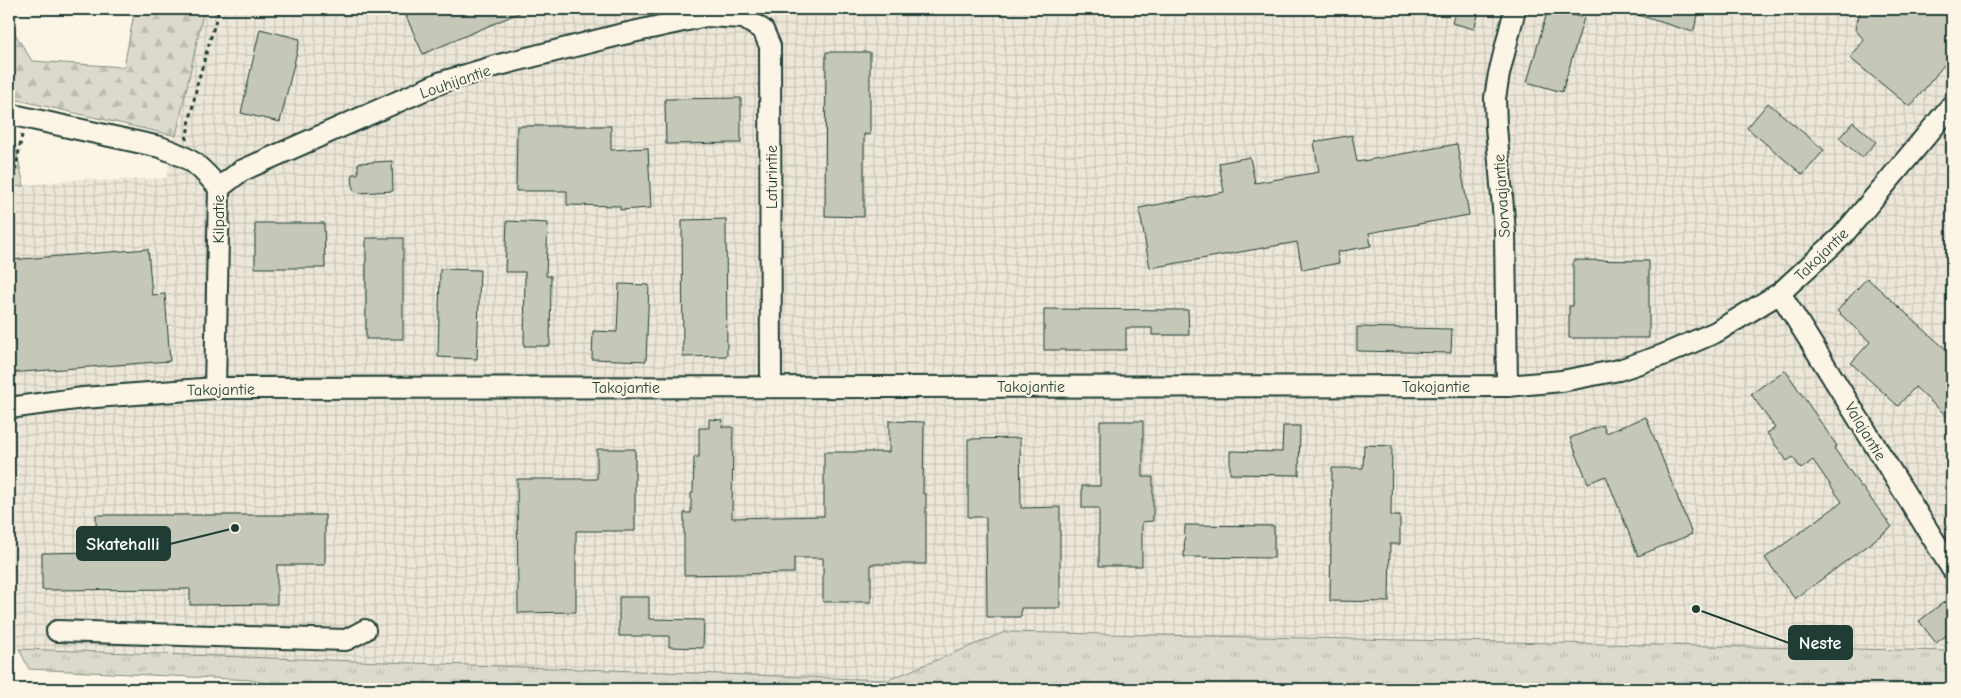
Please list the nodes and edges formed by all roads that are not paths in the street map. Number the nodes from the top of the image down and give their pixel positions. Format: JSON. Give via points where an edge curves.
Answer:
{"nodes":[{"id":1,"x":1515,"y":9,"type":"edge"},
{"id":2,"x":706,"y":16,"type":"joint"},
{"id":3,"x":1952,"y":105,"type":"edge"},
{"id":4,"x":17,"y":116,"type":"edge"},
{"id":5,"x":219,"y":188,"type":"junction"},
{"id":6,"x":1780,"y":293,"type":"junction"},
{"id":7,"x":1507,"y":386,"type":"junction"},
{"id":8,"x":771,"y":387,"type":"junction"},
{"id":9,"x":215,"y":388,"type":"junction"},
{"id":10,"x":9,"y":408,"type":"edge"},
{"id":11,"x":1952,"y":569,"type":"edge"},
{"id":12,"x":365,"y":630,"type":"dead end"},
{"id":13,"x":57,"y":631,"type":"dead end"}],
"edges":[{"from":1,"to":7,"type":"street","name":"Sorvaajantie","via":[[1495,98],[1505,232]]},
{"from":2,"to":5,"type":"street","name":"Louhijantie","via":[[619,35],[442,82],[241,171]]},
{"from":2,"to":8,"type":"street","name":"Laturintie","via":[[744,18],[763,30],[770,46]]},
{"from":3,"to":6,"type":"street","name":"Takojantie","via":[[1842,236]]},
{"from":4,"to":5,"type":"street","name":"Kilpatie","via":[[160,147],[183,155],[199,166]]},
{"from":5,"to":9,"type":"street","name":"Kilpatie"},
{"from":6,"to":7,"type":"street","name":"Takojantie","via":[[1716,332],[1664,356],[1620,370]]},
{"from":6,"to":11,"type":"street","name":"Valajantie"},
{"from":7,"to":8,"type":"street","name":"Takojantie"},
{"from":8,"to":9,"type":"street","name":"Takojantie"},
{"from":9,"to":10,"type":"street","name":"Takojantie","via":[[83,398]]},
{"from":12,"to":13,"type":"street","via":[[346,640]]}]}
